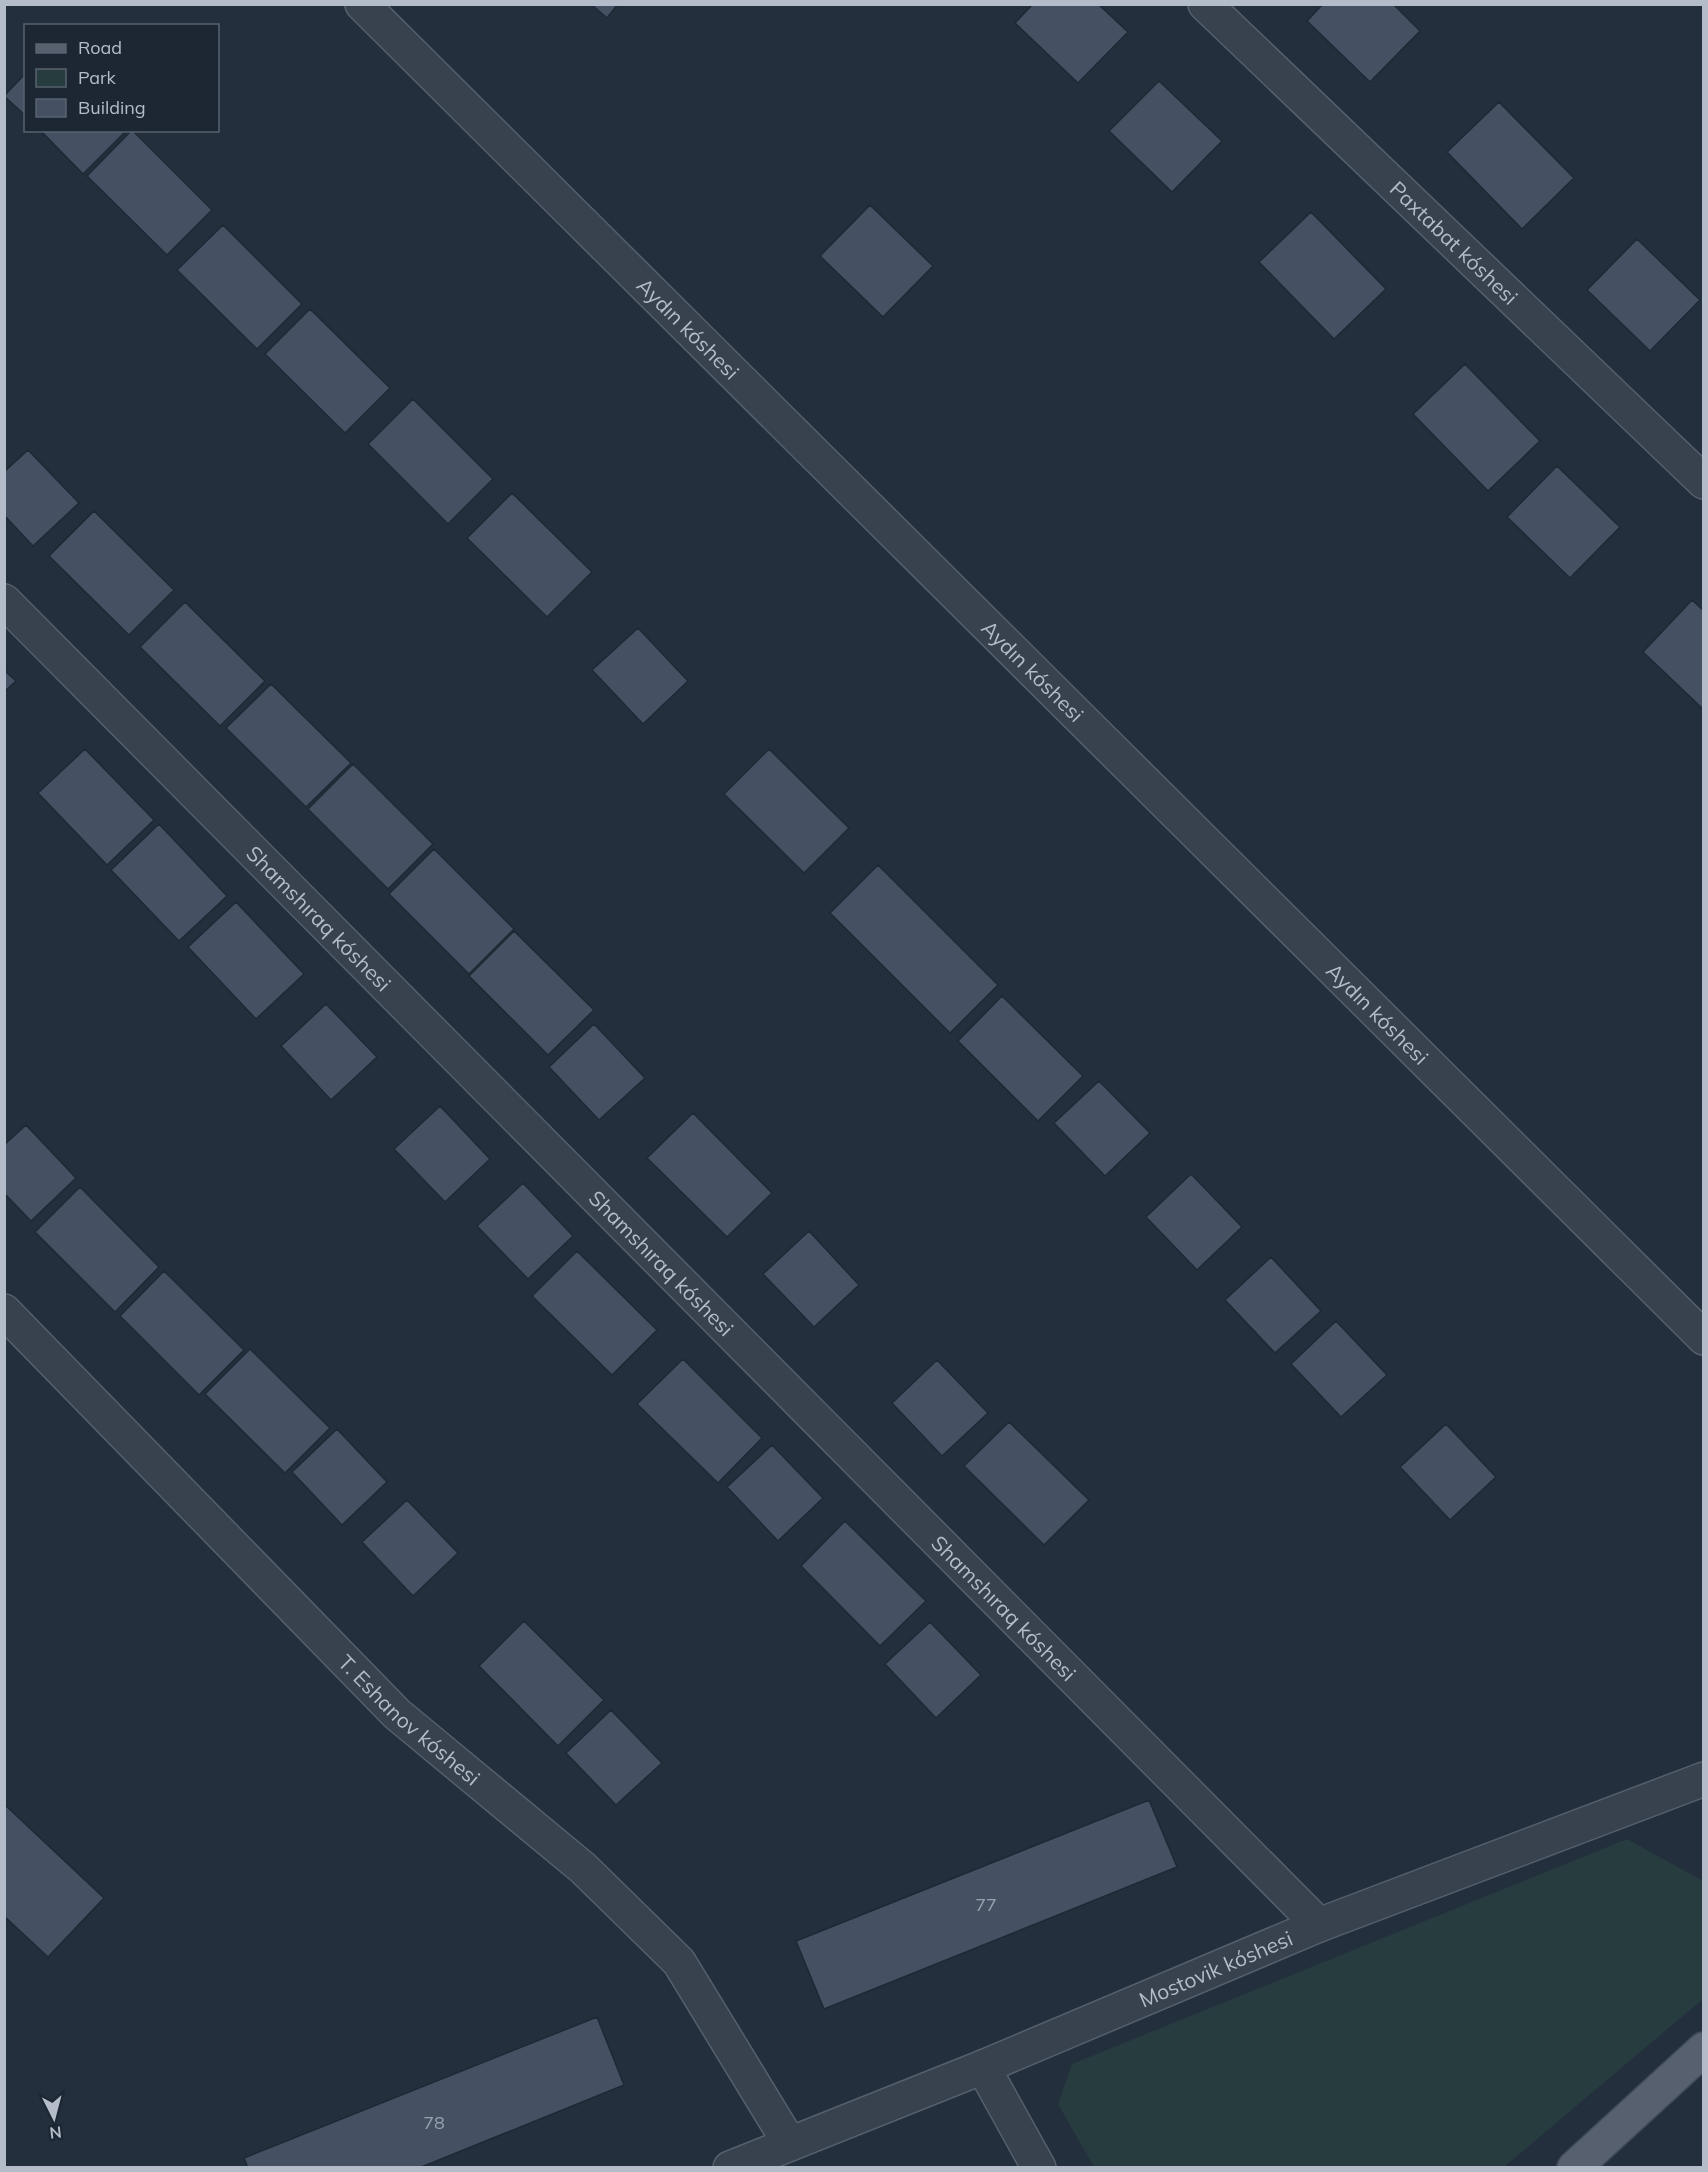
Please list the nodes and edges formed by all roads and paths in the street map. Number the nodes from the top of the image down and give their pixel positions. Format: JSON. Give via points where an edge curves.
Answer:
{"nodes":[{"id":1,"x":362,"y":4,"type":"edge"},
{"id":2,"x":1205,"y":4,"type":"edge"},
{"id":3,"x":1704,"y":482,"type":"edge"},
{"id":4,"x":4,"y":601,"type":"edge"},
{"id":5,"x":4,"y":1311,"type":"edge"},
{"id":6,"x":1704,"y":1338,"type":"edge"},
{"id":7,"x":1704,"y":1779,"type":"edge"},
{"id":8,"x":1319,"y":1925,"type":"junction"},
{"id":9,"x":1704,"y":2049,"type":"edge"},
{"id":10,"x":982,"y":2067,"type":"junction"},
{"id":11,"x":790,"y":2144,"type":"junction"},
{"id":12,"x":730,"y":2168,"type":"edge"},
{"id":13,"x":1039,"y":2168,"type":"edge"},
{"id":14,"x":1574,"y":2168,"type":"edge"}],
"edges":[{"from":1,"to":6,"type":"street","name":"Aydın kóshesi"},
{"from":2,"to":3,"type":"street","name":"Paxtabat kóshesi"},
{"from":4,"to":8,"type":"street","name":"Shamshıraq kóshesi"},
{"from":5,"to":11,"type":"street","name":"T. Eshanov kóshesi","via":[[397,1714],[583,1868],[679,1962]]},
{"from":7,"to":8,"type":"street","name":"Mostovik kóshesi"},
{"from":8,"to":10,"type":"street","name":"Mostovik kóshesi"},
{"from":9,"to":14,"type":"main road"},
{"from":10,"to":11,"type":"street","name":"Mostovik kóshesi"},
{"from":10,"to":13,"type":"street"},
{"from":11,"to":12,"type":"street","name":"Mostovik kóshesi"}]}
